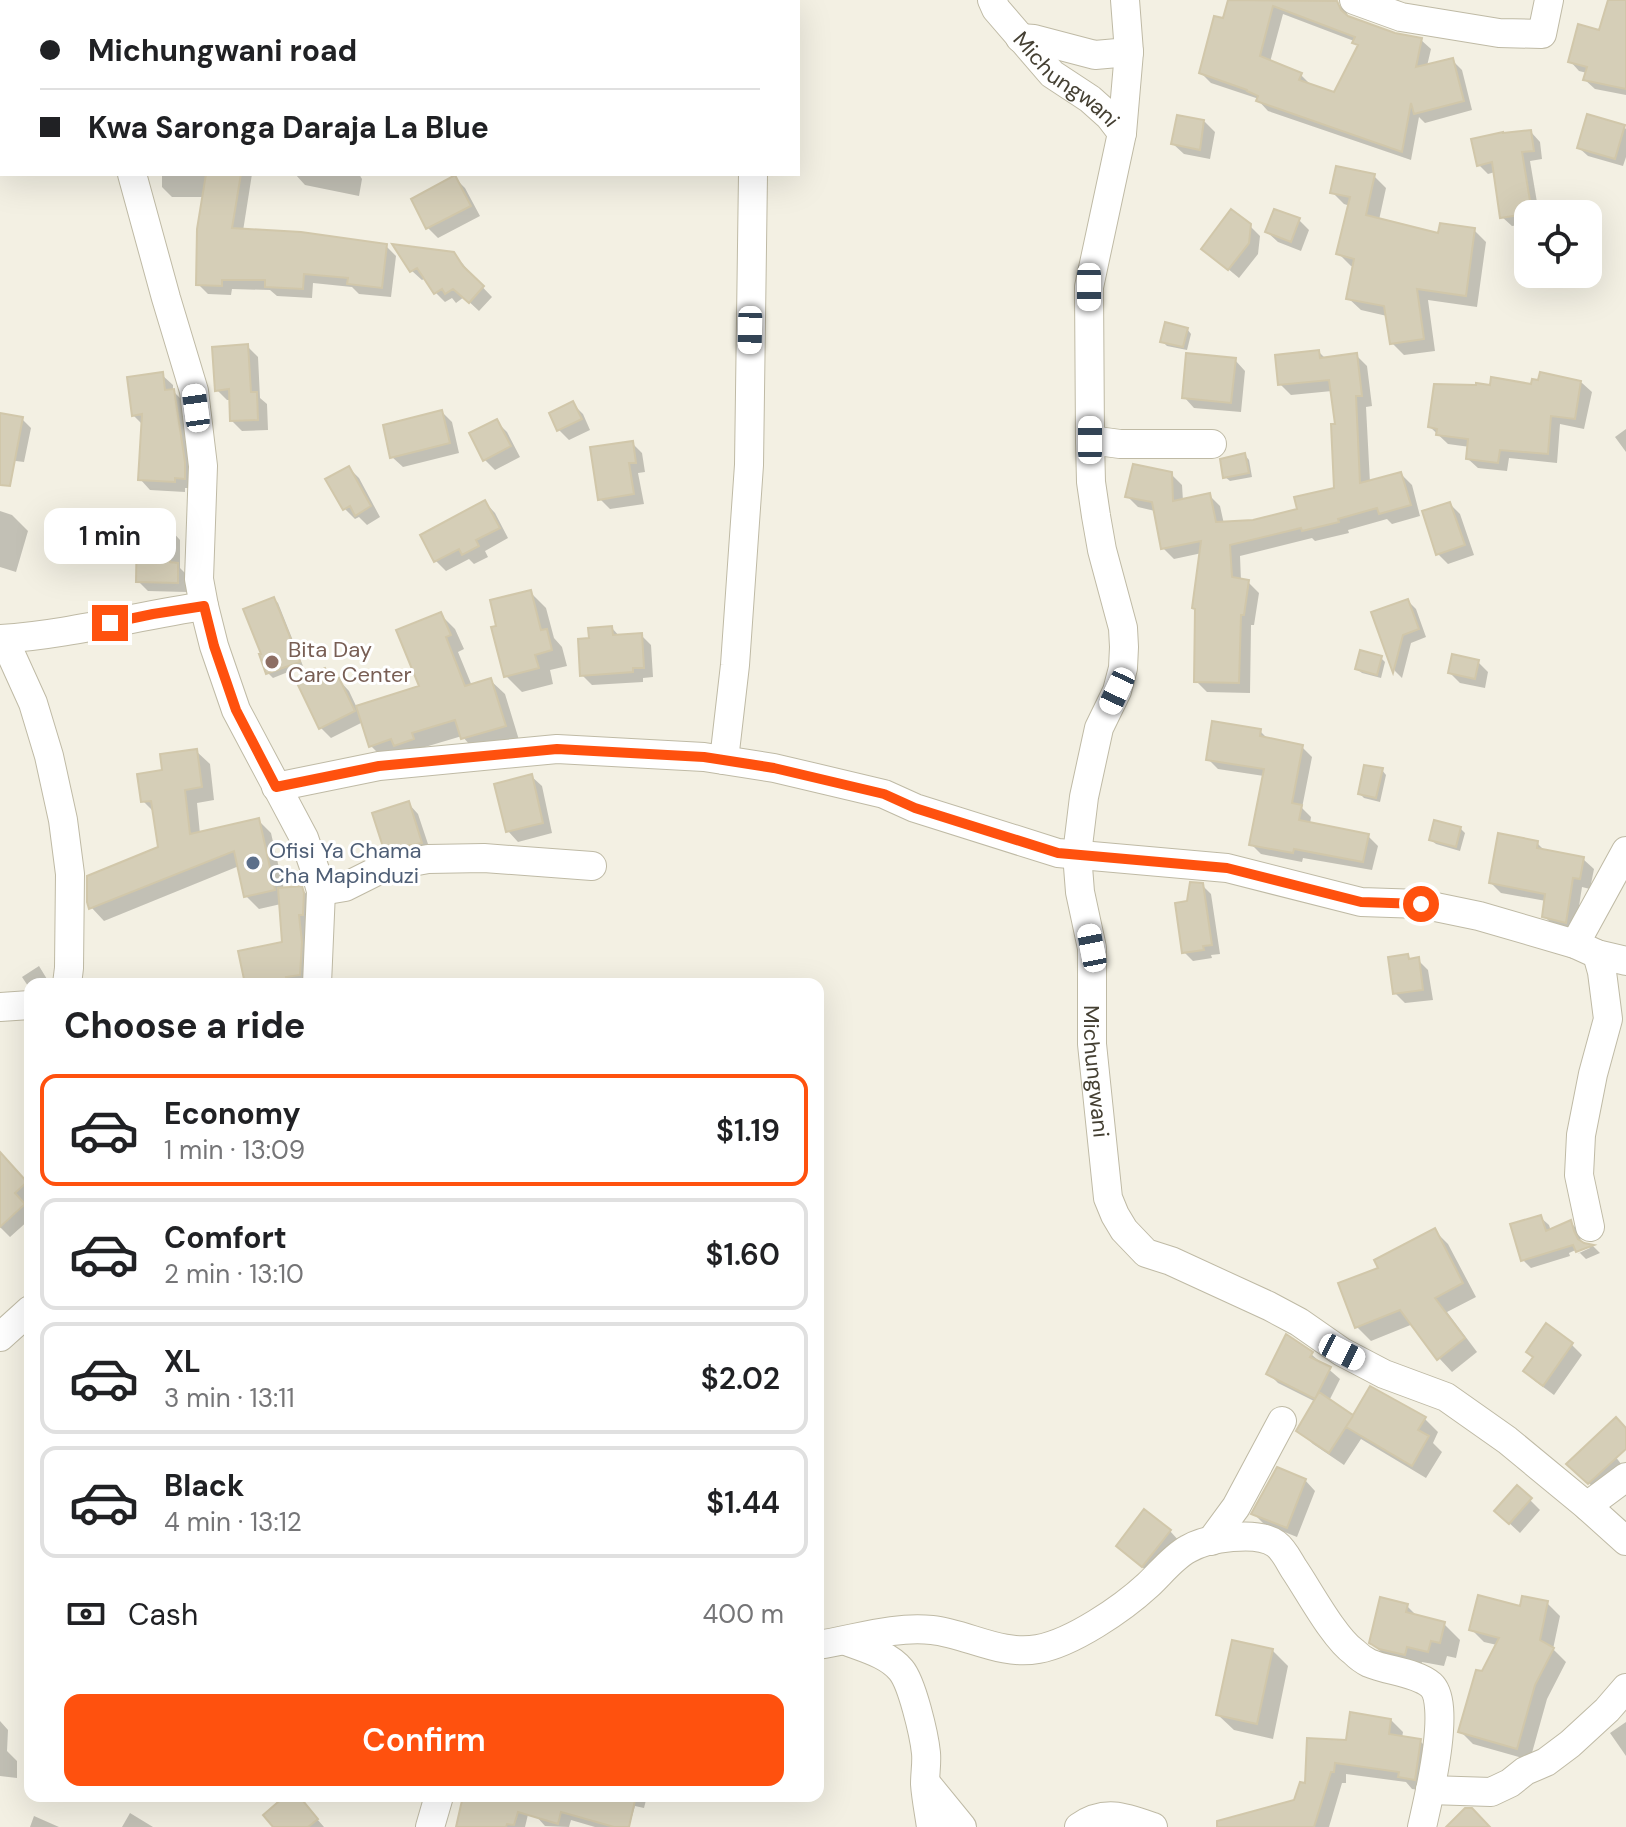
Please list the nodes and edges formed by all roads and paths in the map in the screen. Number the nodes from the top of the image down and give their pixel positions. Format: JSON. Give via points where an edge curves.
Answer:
{"nodes":[{"id":1,"x":992,"y":0,"type":"edge"},
{"id":2,"x":1125,"y":0,"type":"edge"},
{"id":3,"x":1354,"y":0,"type":"edge"},
{"id":4,"x":1549,"y":0,"type":"edge"},
{"id":5,"x":1020,"y":38,"type":"junction"},
{"id":6,"x":1129,"y":52,"type":"junction"},
{"id":7,"x":1122,"y":133,"type":"junction"},
{"id":8,"x":133,"y":176,"type":"edge"},
{"id":9,"x":753,"y":176,"type":"edge"},
{"id":10,"x":1090,"y":440,"type":"junction"},
{"id":11,"x":1212,"y":444,"type":"dead end"},
{"id":12,"x":204,"y":606,"type":"junction"},
{"id":13,"x":2,"y":639,"type":"edge"},
{"id":14,"x":724,"y":760,"type":"junction"},
{"id":15,"x":276,"y":787,"type":"junction"},
{"id":16,"x":1626,"y":851,"type":"edge"},
{"id":17,"x":1077,"y":854,"type":"junction"},
{"id":18,"x":592,"y":866,"type":"dead end"},
{"id":19,"x":321,"y":891,"type":"junction"},
{"id":20,"x":1586,"y":949,"type":"junction"},
{"id":21,"x":1626,"y":961,"type":"edge"},
{"id":22,"x":68,"y":978,"type":"edge"},
{"id":23,"x":317,"y":978,"type":"edge"},
{"id":24,"x":24,"y":1005,"type":"edge"},
{"id":25,"x":0,"y":1007,"type":"edge"},
{"id":26,"x":1590,"y":1227,"type":"dead end"},
{"id":27,"x":24,"y":1315,"type":"edge"},
{"id":28,"x":0,"y":1337,"type":"edge"},
{"id":29,"x":1282,"y":1421,"type":"dead end"},
{"id":30,"x":1626,"y":1477,"type":"edge"},
{"id":31,"x":1587,"y":1506,"type":"junction"},
{"id":32,"x":1211,"y":1541,"type":"junction"},
{"id":33,"x":1626,"y":1541,"type":"edge"},
{"id":34,"x":846,"y":1641,"type":"junction"},
{"id":35,"x":824,"y":1644,"type":"edge"},
{"id":36,"x":1626,"y":1688,"type":"edge"},
{"id":37,"x":925,"y":1782,"type":"junction"},
{"id":38,"x":1430,"y":1790,"type":"junction"},
{"id":39,"x":437,"y":1802,"type":"edge"},
{"id":40,"x":430,"y":1827,"type":"edge"},
{"id":41,"x":931,"y":1827,"type":"edge"},
{"id":42,"x":962,"y":1827,"type":"edge"},
{"id":43,"x":1079,"y":1827,"type":"edge"},
{"id":44,"x":1153,"y":1827,"type":"edge"},
{"id":45,"x":1422,"y":1827,"type":"edge"}],
"edges":[{"from":1,"to":5,"type":"street","name":"Michungwani"},
{"from":2,"to":6,"type":"street"},
{"from":3,"to":4,"type":"street","via":[[1401,17],[1535,35],[1542,34]]},
{"from":5,"to":6,"type":"street","via":[[1095,55]]},
{"from":5,"to":7,"type":"street","name":"Michungwani","via":[[1052,74],[1090,99]]},
{"from":6,"to":7,"type":"street"},
{"from":7,"to":10,"type":"street","name":"Michungwani","via":[[1089,287]]},
{"from":8,"to":12,"type":"street","via":[[194,391],[203,466],[199,579]]},
{"from":9,"to":14,"type":"street","via":[[749,465]]},
{"from":10,"to":11,"type":"street"},
{"from":10,"to":17,"type":"street","name":"Michungwani","via":[[1096,516],[1124,647],[1117,691],[1099,728]]},
{"from":12,"to":13,"type":"street"},
{"from":12,"to":15,"type":"street","via":[[236,710]]},
{"from":13,"to":22,"type":"street","via":[[33,703],[63,820],[70,874]]},
{"from":14,"to":15,"type":"street","via":[[557,749],[379,766]]},
{"from":14,"to":17,"type":"street","via":[[884,794],[1038,848]]},
{"from":15,"to":19,"type":"street","via":[[304,838]]},
{"from":16,"to":20,"type":"street"},
{"from":17,"to":20,"type":"street","via":[[1227,868],[1361,902],[1421,904]]},
{"from":17,"to":31,"type":"street","name":"Michungwani","via":[[1092,948],[1092,1044],[1103,1159],[1108,1198],[1124,1230],[1146,1253],[1269,1306],[1384,1374],[1446,1397]]},
{"from":18,"to":19,"type":"street","via":[[428,859],[385,867],[345,887]]},
{"from":19,"to":23,"type":"street"},
{"from":20,"to":21,"type":"street"},
{"from":20,"to":26,"type":"street","via":[[1602,972],[1608,1019],[1581,1135],[1579,1175]]},
{"from":24,"to":25,"type":"street"},
{"from":27,"to":28,"type":"street"},
{"from":29,"to":32,"type":"street","via":[[1236,1507]]},
{"from":30,"to":31,"type":"street"},
{"from":31,"to":33,"type":"street","name":"Michungwani"},
{"from":32,"to":34,"type":"street","via":[[1185,1551],[1134,1598],[1087,1628],[1043,1648],[1011,1651],[954,1633],[916,1629]]},
{"from":32,"to":38,"type":"street","via":[[1229,1537],[1275,1543],[1344,1646],[1367,1662],[1433,1686],[1441,1711]]},
{"from":34,"to":35,"type":"street"},
{"from":34,"to":37,"type":"street","via":[[902,1671],[926,1752]]},
{"from":36,"to":38,"type":"street","via":[[1570,1744],[1510,1783],[1491,1792]]},
{"from":37,"to":41,"type":"street"},
{"from":37,"to":42,"type":"street"},
{"from":38,"to":45,"type":"street"},
{"from":39,"to":40,"type":"street"},
{"from":43,"to":44,"type":"street","via":[[1110,1816]]}]}
